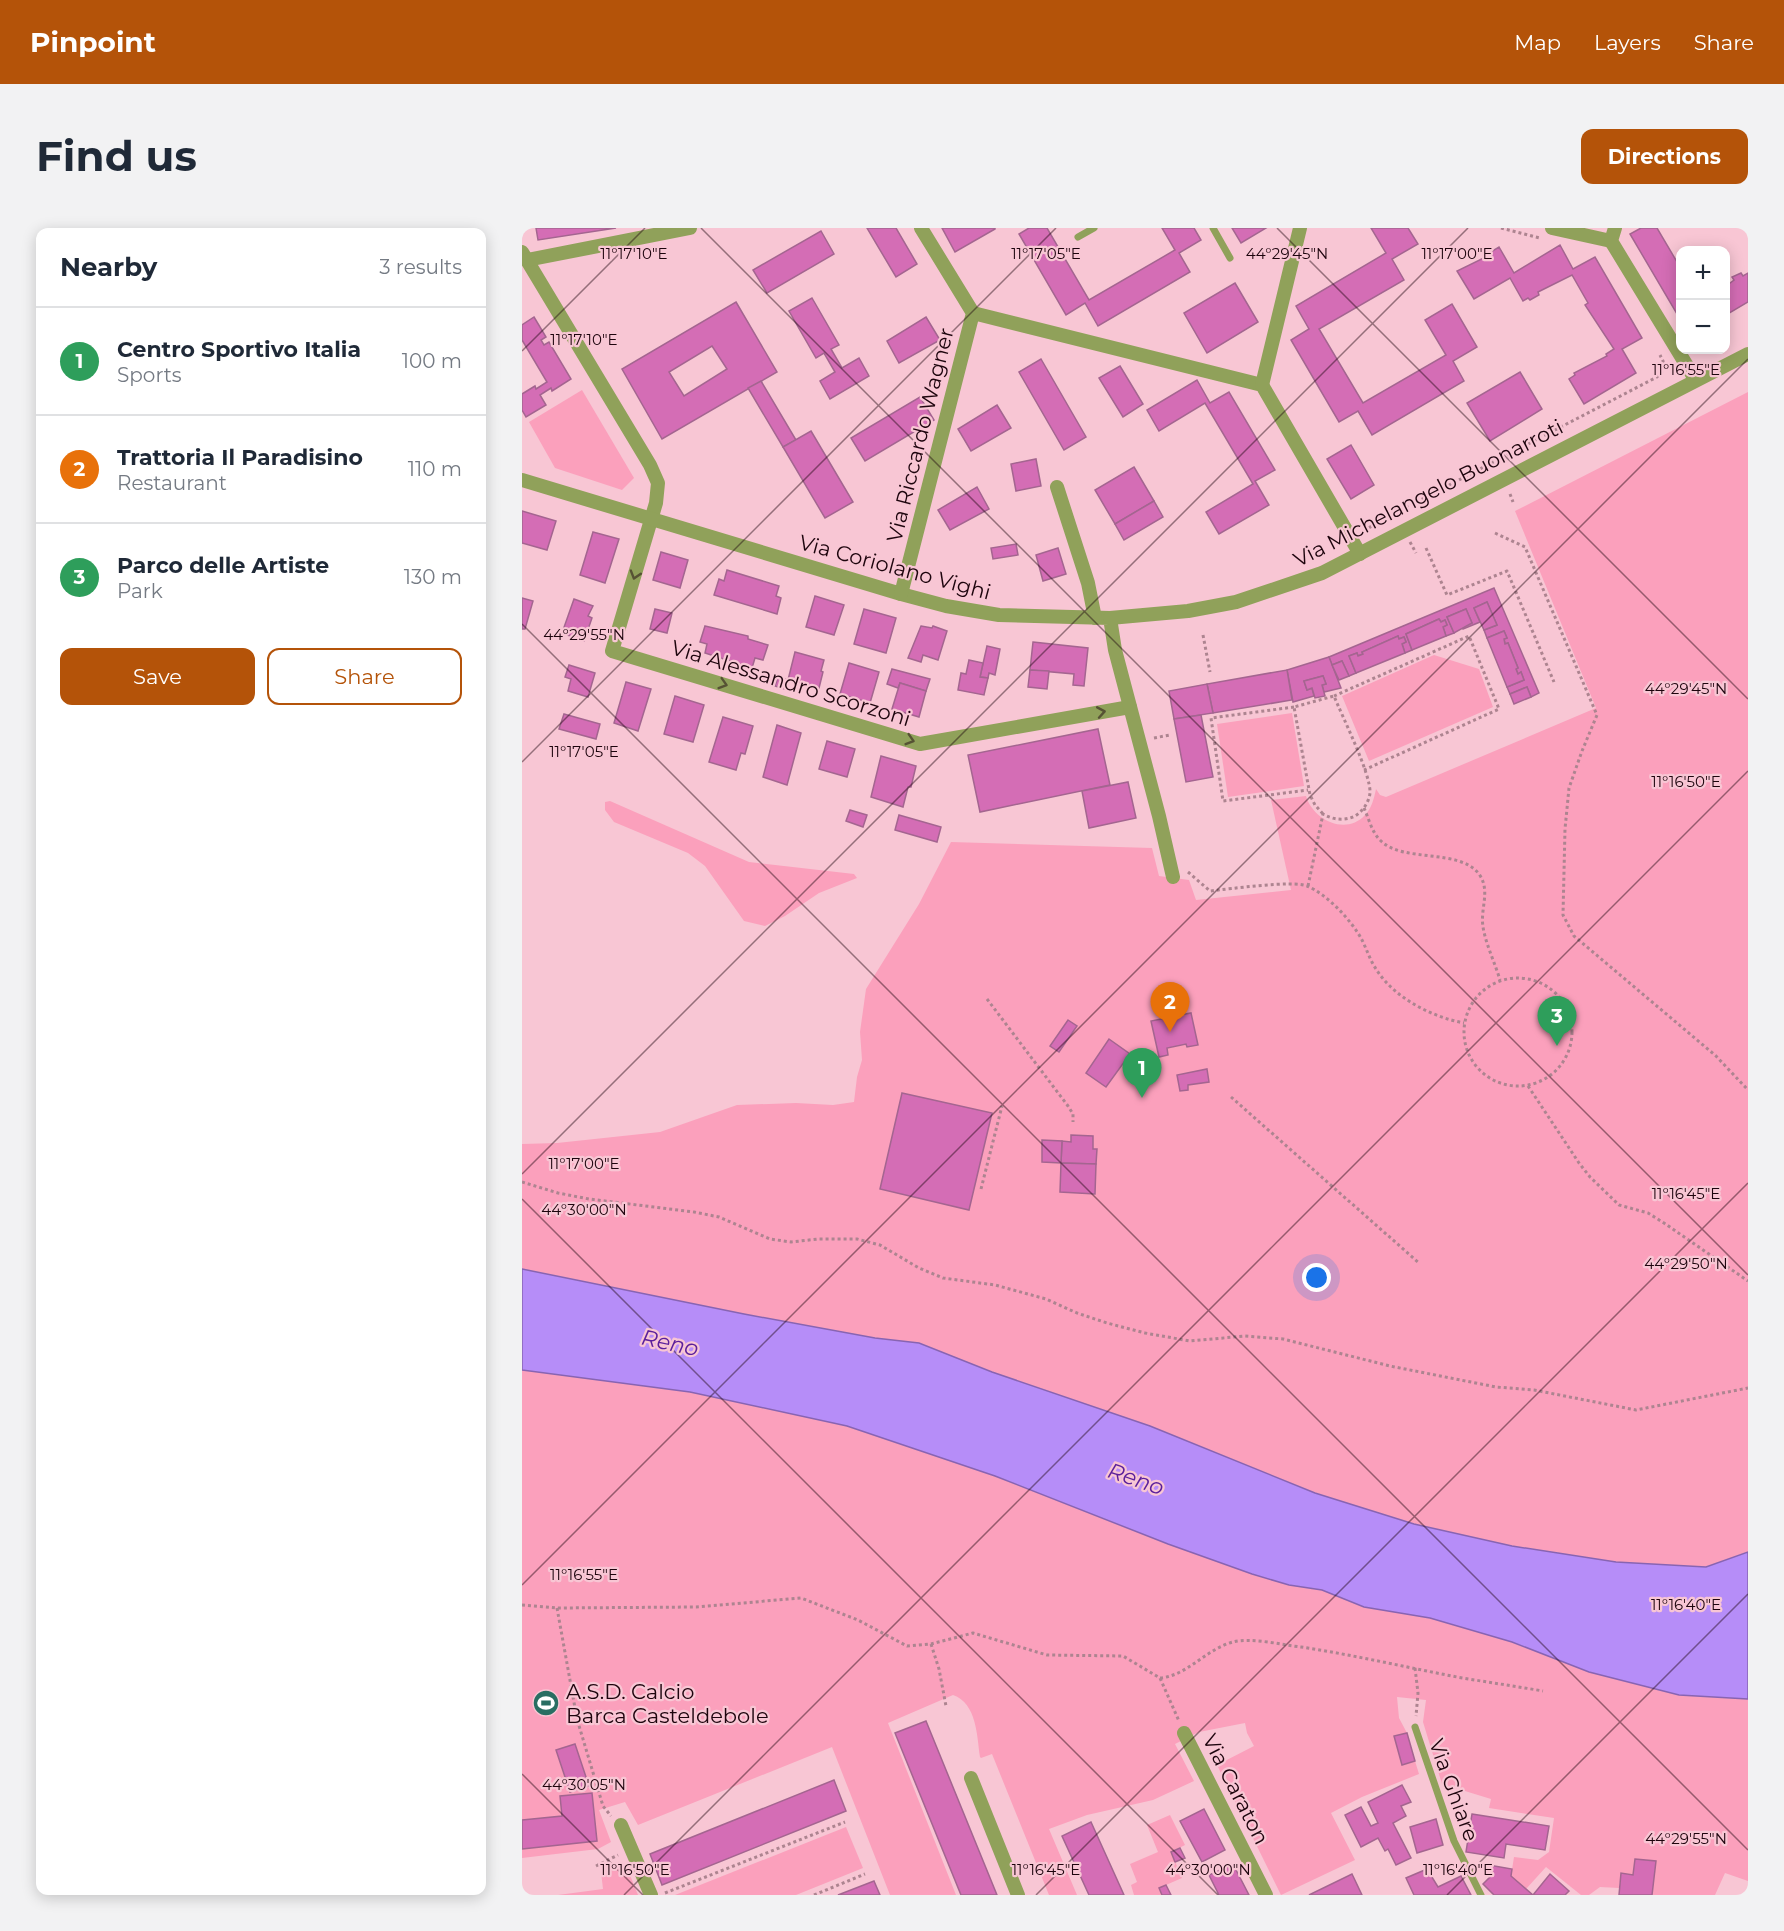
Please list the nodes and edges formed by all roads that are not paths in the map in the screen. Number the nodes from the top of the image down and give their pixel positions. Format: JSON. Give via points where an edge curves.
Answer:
{"nodes":[{"id":1,"x":690,"y":228,"type":"edge"},
{"id":2,"x":921,"y":228,"type":"edge"},
{"id":3,"x":1094,"y":228,"type":"edge"},
{"id":4,"x":1213,"y":228,"type":"edge"},
{"id":5,"x":1300,"y":228,"type":"edge"},
{"id":6,"x":1549,"y":234,"type":"edge"},
{"id":7,"x":1613,"y":235,"type":"edge"},
{"id":8,"x":1078,"y":237,"type":"dead end"},
{"id":9,"x":525,"y":256,"type":"edge"},
{"id":10,"x":1230,"y":258,"type":"dead end"},
{"id":11,"x":973,"y":313,"type":"junction"},
{"id":12,"x":1748,"y":354,"type":"edge"},
{"id":13,"x":1695,"y":380,"type":"junction"},
{"id":14,"x":1262,"y":385,"type":"junction"},
{"id":15,"x":522,"y":480,"type":"edge"},
{"id":16,"x":1057,"y":487,"type":"dead end"},
{"id":17,"x":651,"y":519,"type":"junction"},
{"id":18,"x":1360,"y":554,"type":"junction"},
{"id":19,"x":901,"y":594,"type":"junction"},
{"id":20,"x":1095,"y":618,"type":"junction"},
{"id":21,"x":1110,"y":618,"type":"junction"},
{"id":22,"x":1130,"y":707,"type":"junction"},
{"id":23,"x":1173,"y":877,"type":"dead end"},
{"id":24,"x":1415,"y":1727,"type":"road end"},
{"id":25,"x":1184,"y":1733,"type":"road end"},
{"id":26,"x":971,"y":1778,"type":"dead end"},
{"id":27,"x":621,"y":1825,"type":"road end"},
{"id":28,"x":657,"y":1894,"type":"edge"},
{"id":29,"x":1018,"y":1895,"type":"edge"},
{"id":30,"x":1266,"y":1895,"type":"edge"},
{"id":31,"x":1481,"y":1895,"type":"edge"}],
"edges":[{"from":1,"to":9,"type":"street"},
{"from":2,"to":11,"type":"street","name":"Via Riccardo Wagner"},
{"from":3,"to":8,"type":"lane"},
{"from":4,"to":10,"type":"lane"},
{"from":5,"to":14,"type":"street"},
{"from":6,"to":7,"type":"street"},
{"from":7,"to":13,"type":"street"},
{"from":9,"to":17,"type":"street","via":[[656,477],[659,490]]},
{"from":11,"to":14,"type":"street"},
{"from":11,"to":19,"type":"street","name":"Via Riccardo Wagner"},
{"from":12,"to":13,"type":"street","name":"Via Michelangelo Buonarroti"},
{"from":13,"to":18,"type":"street","name":"Via Michelangelo Buonarroti"},
{"from":14,"to":18,"type":"street"},
{"from":15,"to":17,"type":"street","name":"Via Coriolano Vighi"},
{"from":16,"to":20,"type":"street","via":[[1088,583]]},
{"from":17,"to":19,"type":"street","name":"Via Coriolano Vighi"},
{"from":17,"to":22,"type":"street","name":"Via Alessandro Scorzoni","one_way":true,"via":[[612,651],[920,744]]},
{"from":18,"to":21,"type":"street","name":"Via Michelangelo Buonarroti","via":[[1322,573],[1236,602]]},
{"from":19,"to":20,"type":"street","name":"Via Coriolano Vighi","via":[[999,615]]},
{"from":20,"to":21,"type":"street","name":"Via Coriolano Vighi"},
{"from":21,"to":22,"type":"street"},
{"from":22,"to":23,"type":"street"},
{"from":24,"to":31,"type":"lane","name":"Via Ghiare","via":[[1454,1841]]},
{"from":25,"to":30,"type":"street","name":"Via Caraton"},
{"from":26,"to":29,"type":"street"},
{"from":27,"to":28,"type":"street"}]}
